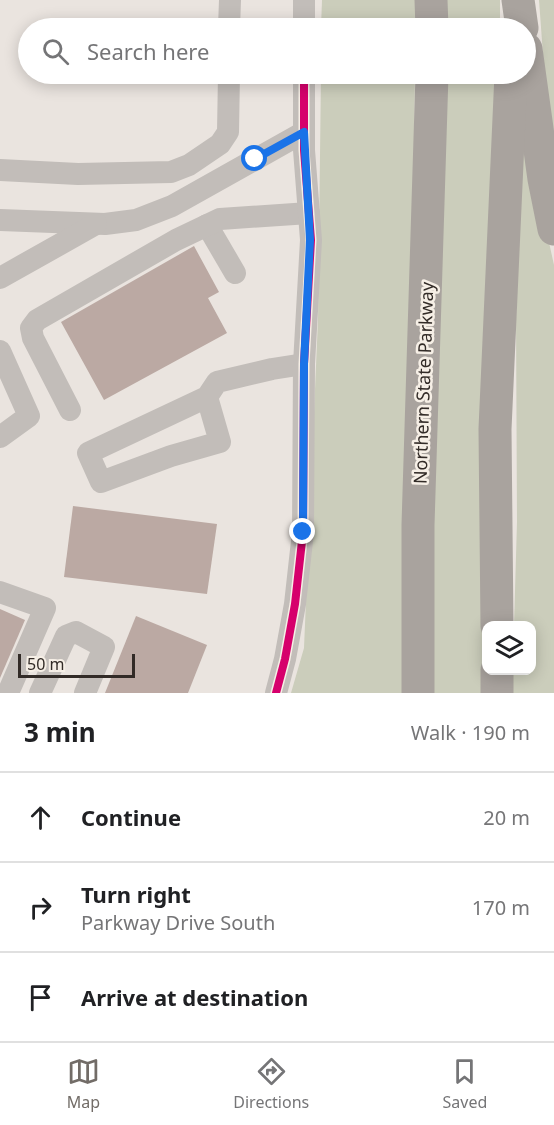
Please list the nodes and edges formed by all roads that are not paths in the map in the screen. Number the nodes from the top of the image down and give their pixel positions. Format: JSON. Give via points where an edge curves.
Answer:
{"nodes":[{"id":1,"x":230,"y":0,"type":"edge"},
{"id":2,"x":304,"y":0,"type":"edge"},
{"id":3,"x":431,"y":0,"type":"edge"},
{"id":4,"x":512,"y":0,"type":"edge"},
{"id":5,"x":518,"y":0,"type":"edge"},
{"id":6,"x":229,"y":18,"type":"edge"},
{"id":7,"x":304,"y":18,"type":"edge"},
{"id":8,"x":432,"y":18,"type":"edge"},
{"id":9,"x":512,"y":18,"type":"edge"},
{"id":10,"x":521,"y":18,"type":"edge"},
{"id":11,"x":229,"y":84,"type":"edge"},
{"id":12,"x":304,"y":84,"type":"edge"},
{"id":13,"x":432,"y":84,"type":"edge"},
{"id":14,"x":511,"y":84,"type":"edge"},
{"id":15,"x":530,"y":84,"type":"edge"},
{"id":16,"x":304,"y":132,"type":"junction"},
{"id":17,"x":0,"y":170,"type":"edge"},
{"id":18,"x":309,"y":213,"type":"junction"},
{"id":19,"x":0,"y":220,"type":"edge"},
{"id":20,"x":96,"y":224,"type":"junction"},
{"id":21,"x":207,"y":225,"type":"junction"},
{"id":22,"x":554,"y":229,"type":"edge"},
{"id":23,"x":235,"y":273,"type":"dead end"},
{"id":24,"x":0,"y":278,"type":"edge"},
{"id":25,"x":0,"y":351,"type":"edge"},
{"id":26,"x":304,"y":364,"type":"junction"},
{"id":27,"x":207,"y":397,"type":"junction"},
{"id":28,"x":70,"y":410,"type":"dead end"},
{"id":29,"x":0,"y":437,"type":"edge"},
{"id":30,"x":0,"y":592,"type":"edge"},
{"id":31,"x":497,"y":621,"type":"edge"},
{"id":32,"x":497,"y":675,"type":"edge"},
{"id":33,"x":8,"y":693,"type":"edge"},
{"id":34,"x":40,"y":693,"type":"edge"},
{"id":35,"x":86,"y":693,"type":"edge"},
{"id":36,"x":276,"y":693,"type":"edge"},
{"id":37,"x":418,"y":693,"type":"edge"},
{"id":38,"x":497,"y":693,"type":"edge"}],
"edges":[{"from":1,"to":6,"type":"street"},
{"from":2,"to":7,"type":"street"},
{"from":3,"to":8,"type":"highway"},
{"from":4,"to":9,"type":"highway"},
{"from":5,"to":10,"type":"highway"},
{"from":11,"to":17,"type":"street","via":[[228,132],[220,144],[171,172],[78,174]]},
{"from":12,"to":16,"type":"street"},
{"from":13,"to":37,"type":"highway","name":"Northern State Parkway","via":[[418,525]]},
{"from":14,"to":31,"type":"highway","via":[[495,429]]},
{"from":15,"to":22,"type":"highway"},
{"from":16,"to":18,"type":"street"},
{"from":16,"to":20,"type":"street","via":[[172,206],[136,220]]},
{"from":18,"to":21,"type":"street","via":[[220,219]]},
{"from":18,"to":26,"type":"street"},
{"from":19,"to":20,"type":"street"},
{"from":20,"to":24,"type":"street"},
{"from":21,"to":23,"type":"street"},
{"from":21,"to":28,"type":"street","via":[[37,320],[31,328]]},
{"from":25,"to":29,"type":"street","via":[[28,416]]},
{"from":26,"to":27,"type":"street","via":[[217,382]]},
{"from":26,"to":36,"type":"street","via":[[303,532],[295,604]]},
{"from":27,"to":27,"type":"street","via":[[88,453],[101,482],[220,441]]},
{"from":30,"to":33,"type":"street","via":[[45,608]]},
{"from":32,"to":38,"type":"highway"},
{"from":34,"to":35,"type":"street","via":[[66,636],[76,632],[105,647]]}]}
